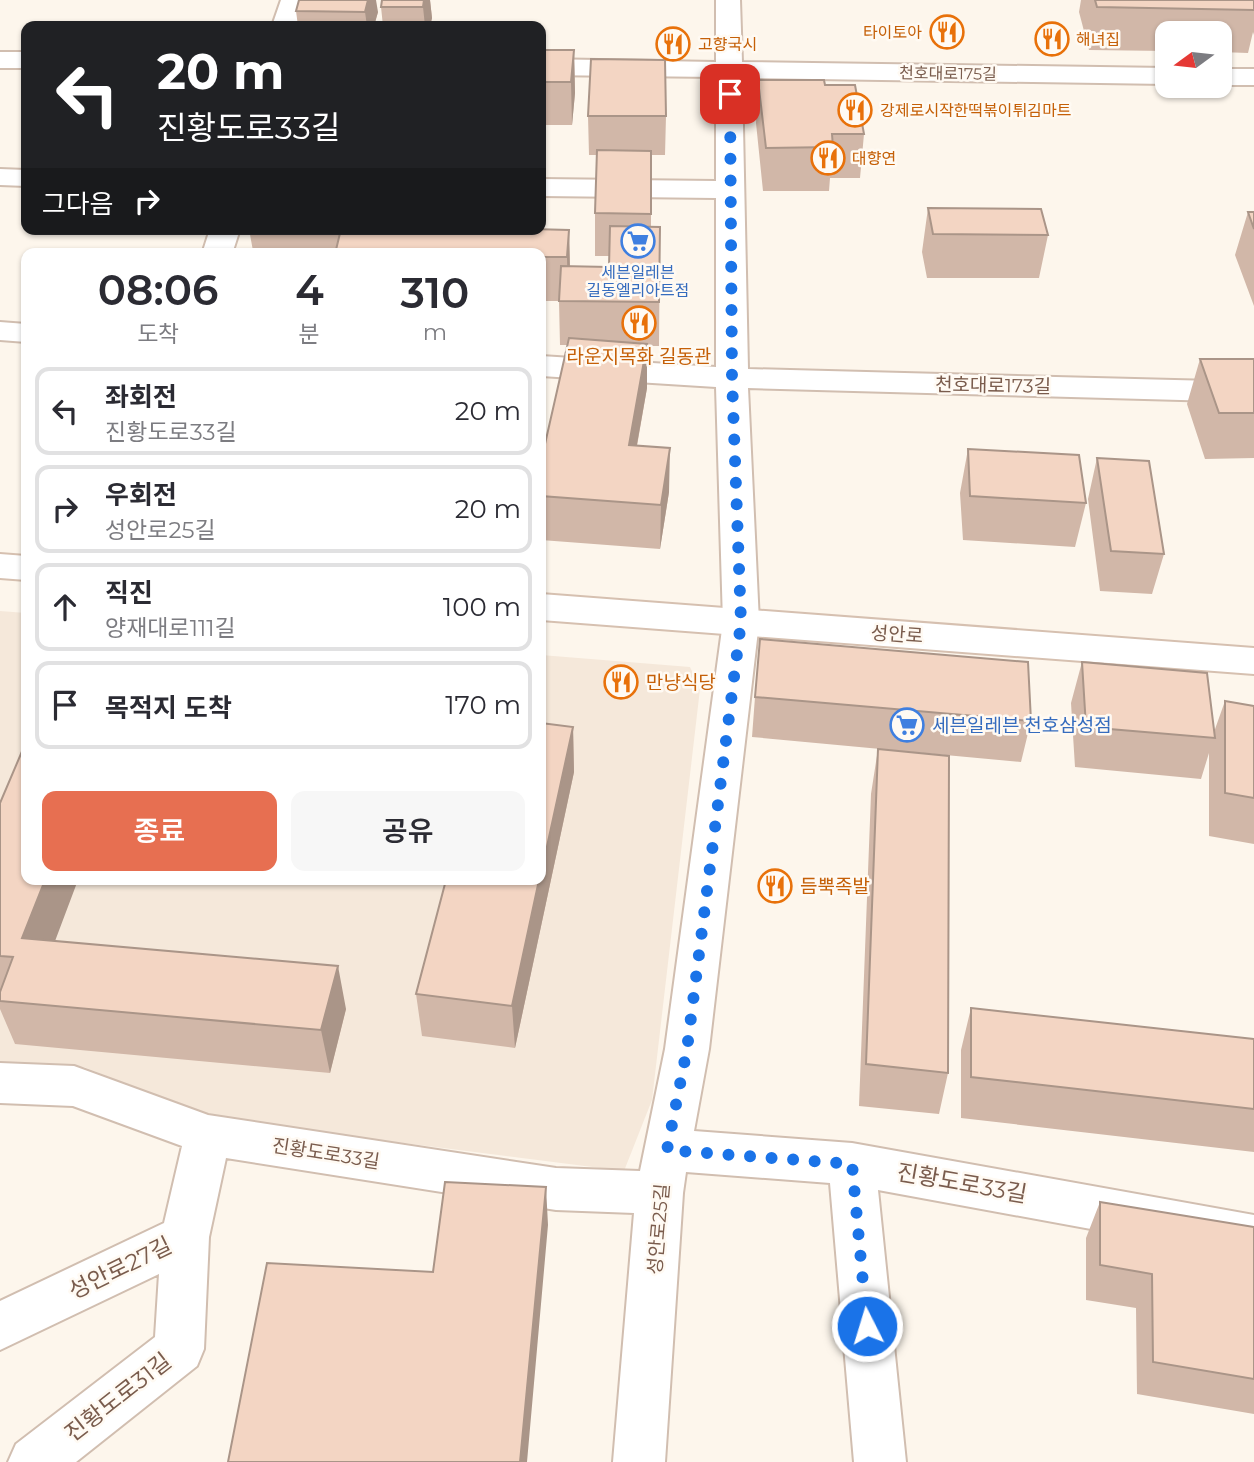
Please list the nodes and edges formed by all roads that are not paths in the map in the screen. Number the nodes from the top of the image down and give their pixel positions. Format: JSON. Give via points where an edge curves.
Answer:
{"nodes":[{"id":1,"x":293,"y":0,"type":"edge"},
{"id":2,"x":728,"y":0,"type":"edge"},
{"id":3,"x":287,"y":21,"type":"edge"},
{"id":4,"x":0,"y":60,"type":"edge"},
{"id":5,"x":21,"y":60,"type":"edge"},
{"id":6,"x":546,"y":67,"type":"edge"},
{"id":7,"x":729,"y":70,"type":"junction"},
{"id":8,"x":1155,"y":76,"type":"edge"},
{"id":9,"x":1232,"y":77,"type":"edge"},
{"id":10,"x":1254,"y":77,"type":"edge"},
{"id":11,"x":0,"y":177,"type":"edge"},
{"id":12,"x":21,"y":178,"type":"edge"},
{"id":13,"x":546,"y":187,"type":"edge"},
{"id":14,"x":730,"y":190,"type":"junction"},
{"id":15,"x":0,"y":331,"type":"edge"},
{"id":16,"x":21,"y":333,"type":"edge"},
{"id":17,"x":546,"y":366,"type":"edge"},
{"id":18,"x":732,"y":378,"type":"junction"},
{"id":19,"x":1254,"y":392,"type":"edge"},
{"id":20,"x":0,"y":566,"type":"edge"},
{"id":21,"x":21,"y":568,"type":"edge"},
{"id":22,"x":546,"y":607,"type":"edge"},
{"id":23,"x":741,"y":622,"type":"junction"},
{"id":24,"x":1254,"y":661,"type":"edge"},
{"id":25,"x":0,"y":1083,"type":"edge"},
{"id":26,"x":208,"y":1135,"type":"junction"},
{"id":27,"x":852,"y":1164,"type":"junction"},
{"id":28,"x":663,"y":1171,"type":"junction"},
{"id":29,"x":184,"y":1237,"type":"junction"},
{"id":30,"x":1254,"y":1237,"type":"edge"},
{"id":31,"x":0,"y":1326,"type":"edge"},
{"id":32,"x":34,"y":1462,"type":"edge"},
{"id":33,"x":639,"y":1462,"type":"edge"},
{"id":34,"x":880,"y":1462,"type":"edge"}],
"edges":[{"from":1,"to":3,"type":"street"},
{"from":2,"to":7,"type":"street","name":"성안로25길"},
{"from":4,"to":5,"type":"street"},
{"from":6,"to":7,"type":"street","name":"천호대로175길"},
{"from":7,"to":8,"type":"street","name":"천호대로175길"},
{"from":7,"to":14,"type":"street","name":"성안로25길"},
{"from":9,"to":10,"type":"street"},
{"from":11,"to":12,"type":"street"},
{"from":13,"to":14,"type":"street"},
{"from":14,"to":18,"type":"street","name":"성안로25길"},
{"from":15,"to":16,"type":"street"},
{"from":17,"to":18,"type":"street","name":"천호대로173길"},
{"from":18,"to":19,"type":"street","name":"천호대로173길"},
{"from":18,"to":23,"type":"street","name":"성안로25길"},
{"from":20,"to":21,"type":"street"},
{"from":22,"to":23,"type":"street","name":"성안로"},
{"from":23,"to":24,"type":"street","name":"성안로"},
{"from":23,"to":28,"type":"street","name":"성안로25길","via":[[687,1049]]},
{"from":25,"to":26,"type":"street","name":"진황도로33길","via":[[74,1086]]},
{"from":26,"to":28,"type":"street","name":"진황도로33길","via":[[555,1189]]},
{"from":26,"to":29,"type":"street","name":"성안로27길"},
{"from":27,"to":28,"type":"street","name":"진황도로33길"},
{"from":27,"to":30,"type":"street","name":"진황도로33길"},
{"from":27,"to":34,"type":"street"},
{"from":28,"to":33,"type":"street","name":"성안로25길"},
{"from":29,"to":31,"type":"street","name":"성안로27길"},
{"from":29,"to":32,"type":"street","name":"진황도로31길","via":[[179,1349]]}]}
